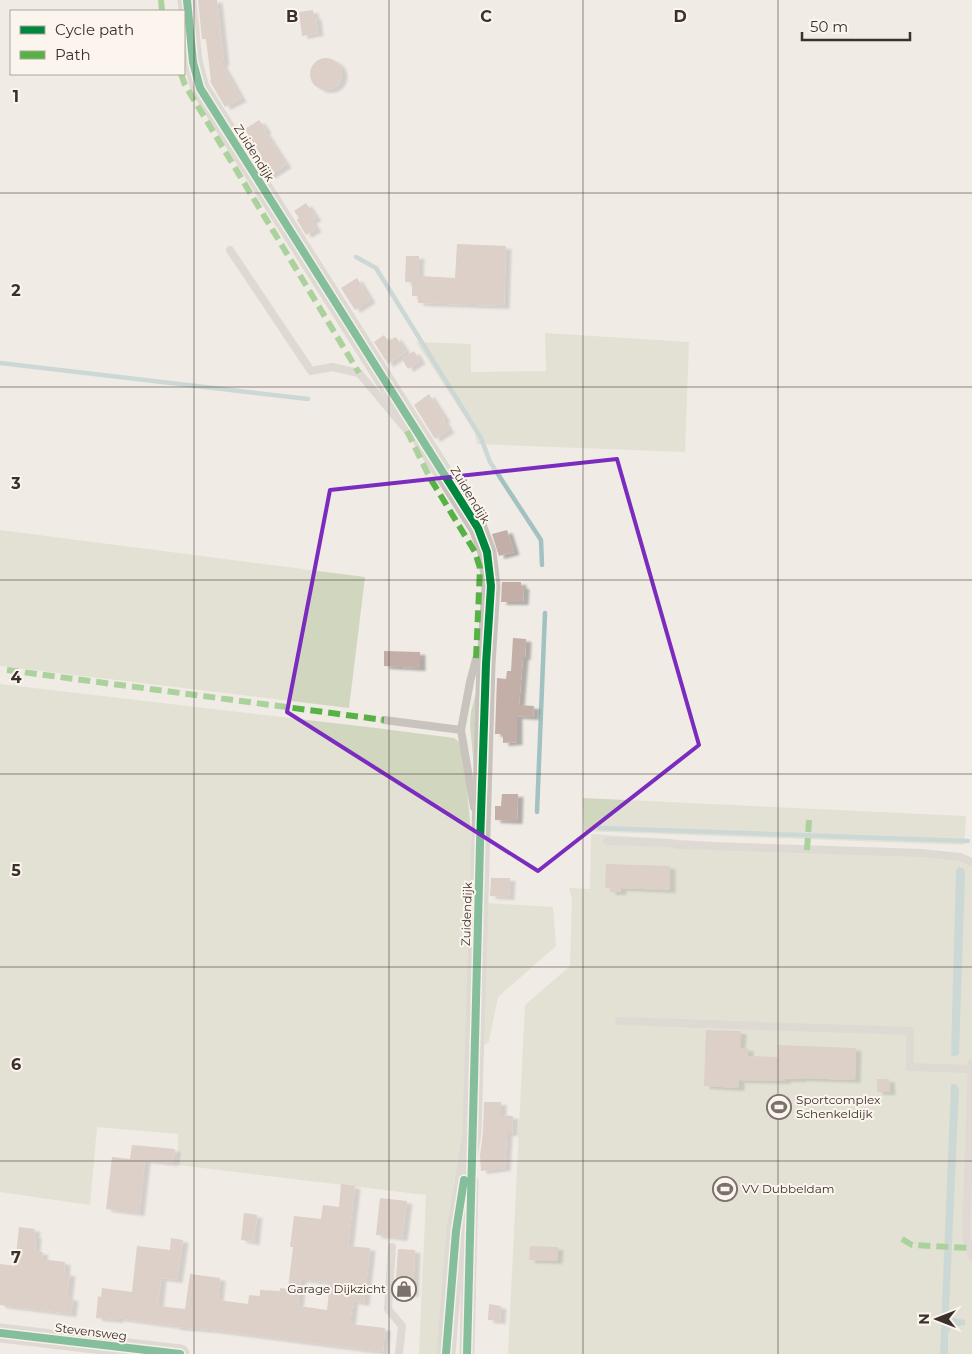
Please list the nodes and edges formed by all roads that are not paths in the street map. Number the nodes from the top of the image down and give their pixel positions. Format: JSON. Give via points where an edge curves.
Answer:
{"nodes":[{"id":1,"x":187,"y":0,"type":"edge"},
{"id":2,"x":230,"y":250,"type":"dead end"},
{"id":3,"x":430,"y":450,"type":"junction"},
{"id":4,"x":488,"y":643,"type":"junction"},
{"id":5,"x":384,"y":720,"type":"dead end"},
{"id":6,"x":461,"y":730,"type":"junction"},
{"id":7,"x":607,"y":841,"type":"dead end"},
{"id":8,"x":480,"y":844,"type":"junction"},
{"id":9,"x":972,"y":862,"type":"edge"},
{"id":10,"x":618,"y":1021,"type":"dead end"},
{"id":11,"x":972,"y":1063,"type":"edge"},
{"id":12,"x":972,"y":1069,"type":"edge"},
{"id":13,"x":472,"y":1132,"type":"junction"},
{"id":14,"x":392,"y":1247,"type":"dead end"},
{"id":15,"x":972,"y":1256,"type":"edge"},
{"id":16,"x":0,"y":1333,"type":"edge"},
{"id":17,"x":180,"y":1354,"type":"edge"},
{"id":18,"x":398,"y":1354,"type":"edge"},
{"id":19,"x":446,"y":1354,"type":"edge"},
{"id":20,"x":467,"y":1354,"type":"edge"}],
"edges":[{"from":1,"to":3,"type":"street","name":"Zuidendijk","via":[[193,62],[200,88]]},
{"from":2,"to":3,"type":"lane","via":[[311,371],[332,367],[360,373],[407,431]]},
{"from":3,"to":4,"type":"street","name":"Zuidendijk","via":[[478,528],[487,552],[491,586]]},
{"from":4,"to":6,"type":"lane","via":[[476,659]]},
{"from":4,"to":8,"type":"street","name":"Zuidendijk"},
{"from":5,"to":6,"type":"lane"},
{"from":6,"to":8,"type":"lane"},
{"from":7,"to":9,"type":"lane","via":[[922,853],[960,857]]},
{"from":8,"to":13,"type":"street","name":"Zuidendijk"},
{"from":10,"to":12,"type":"lane","via":[[910,1031],[910,1067]]},
{"from":11,"to":12,"type":"lane"},
{"from":12,"to":15,"type":"lane","via":[[966,1236]]},
{"from":13,"to":19,"type":"street","name":"Zuidendijk","via":[[456,1231]]},
{"from":13,"to":20,"type":"street","name":"Zuidendijk"},
{"from":14,"to":18,"type":"lane","via":[[388,1309],[402,1326]]},
{"from":16,"to":17,"type":"street","name":"Stevensweg"}]}
